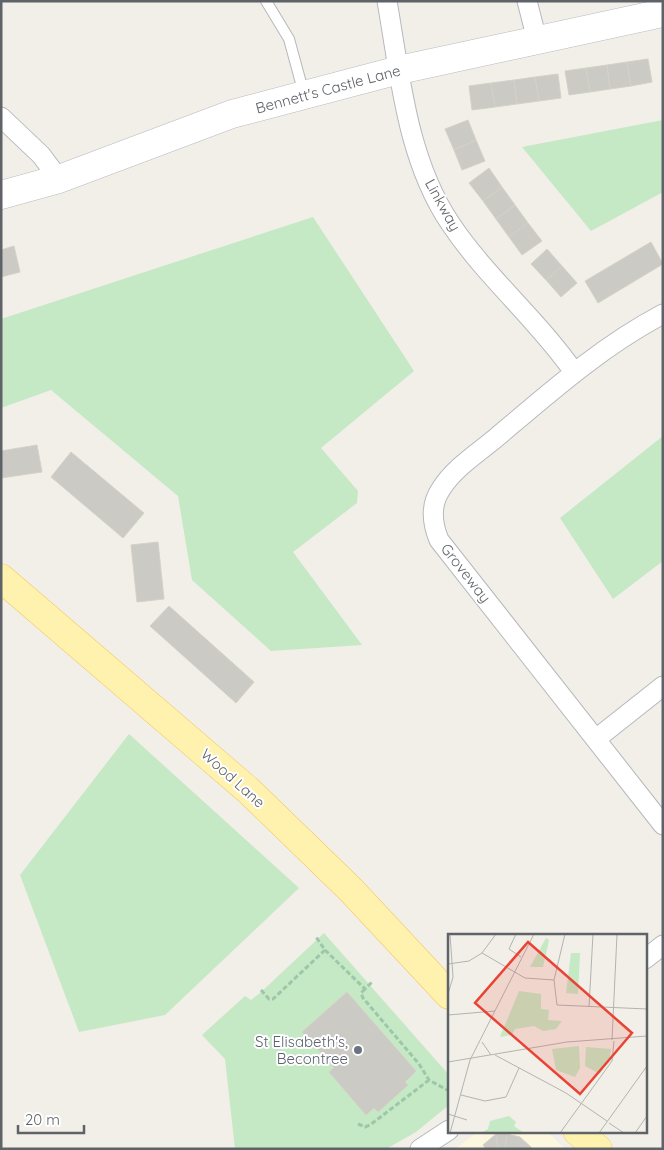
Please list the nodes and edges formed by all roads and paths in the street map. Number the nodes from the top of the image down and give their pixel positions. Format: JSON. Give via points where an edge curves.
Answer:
{"nodes":[{"id":1,"x":266,"y":1,"type":"edge"},
{"id":2,"x":387,"y":1,"type":"edge"},
{"id":3,"x":527,"y":1,"type":"edge"},
{"id":4,"x":663,"y":12,"type":"edge"},
{"id":5,"x":537,"y":40,"type":"junction"},
{"id":6,"x":399,"y":70,"type":"junction"},
{"id":7,"x":304,"y":95,"type":"junction"},
{"id":8,"x":1,"y":117,"type":"edge"},
{"id":9,"x":59,"y":179,"type":"junction"},
{"id":10,"x":1,"y":195,"type":"edge"},
{"id":11,"x":663,"y":314,"type":"edge"},
{"id":12,"x":574,"y":372,"type":"junction"},
{"id":13,"x":1,"y":578,"type":"edge"},
{"id":14,"x":663,"y":686,"type":"edge"},
{"id":15,"x":596,"y":739,"type":"junction"},
{"id":16,"x":663,"y":825,"type":"edge"},
{"id":17,"x":316,"y":937,"type":"dead end"},
{"id":18,"x":663,"y":945,"type":"edge"},
{"id":19,"x":325,"y":950,"type":"junction"},
{"id":20,"x":646,"y":958,"type":"edge"},
{"id":21,"x":373,"y":981,"type":"dead end"},
{"id":22,"x":365,"y":989,"type":"junction"},
{"id":23,"x":261,"y":990,"type":"dead end"},
{"id":24,"x":448,"y":994,"type":"edge"},
{"id":25,"x":429,"y":1080,"type":"junction"},
{"id":26,"x":448,"y":1090,"type":"edge"},
{"id":27,"x":358,"y":1124,"type":"dead end"},
{"id":28,"x":448,"y":1131,"type":"edge"},
{"id":29,"x":578,"y":1132,"type":"edge"},
{"id":30,"x":420,"y":1149,"type":"edge"},
{"id":31,"x":598,"y":1149,"type":"edge"}],
"edges":[{"from":1,"to":7,"type":"lane","via":[[289,39]]},
{"from":2,"to":6,"type":"street","name":"Linkway"},
{"from":3,"to":5,"type":"street"},
{"from":4,"to":5,"type":"main road","name":"Bennett's Castle Lane"},
{"from":5,"to":6,"type":"main road","name":"Bennett's Castle Lane"},
{"from":6,"to":7,"type":"main road","name":"Bennett's Castle Lane"},
{"from":6,"to":12,"type":"street","name":"Linkway","via":[[410,127],[424,171],[449,222]]},
{"from":7,"to":9,"type":"main road","name":"Bennett's Castle Lane","via":[[232,114]]},
{"from":8,"to":9,"type":"street","via":[[41,155]]},
{"from":9,"to":10,"type":"main road","name":"Bennett's Castle Lane"},
{"from":11,"to":12,"type":"street","name":"Groveway"},
{"from":12,"to":15,"type":"street","name":"Groveway","via":[[440,489],[434,506],[433,524],[439,540]]},
{"from":13,"to":24,"type":"main road","name":"Wood Lane","via":[[249,791],[351,890]]},
{"from":14,"to":15,"type":"street"},
{"from":15,"to":16,"type":"street","name":"Groveway"},
{"from":17,"to":19,"type":"path"},
{"from":18,"to":20,"type":"street"},
{"from":19,"to":22,"type":"path"},
{"from":19,"to":23,"type":"path","via":[[273,999]]},
{"from":21,"to":22,"type":"path"},
{"from":22,"to":25,"type":"path","via":[[360,993],[363,998]]},
{"from":25,"to":26,"type":"path"},
{"from":25,"to":27,"type":"path","via":[[370,1125]]},
{"from":28,"to":30,"type":"street"},
{"from":29,"to":31,"type":"main road"}]}
